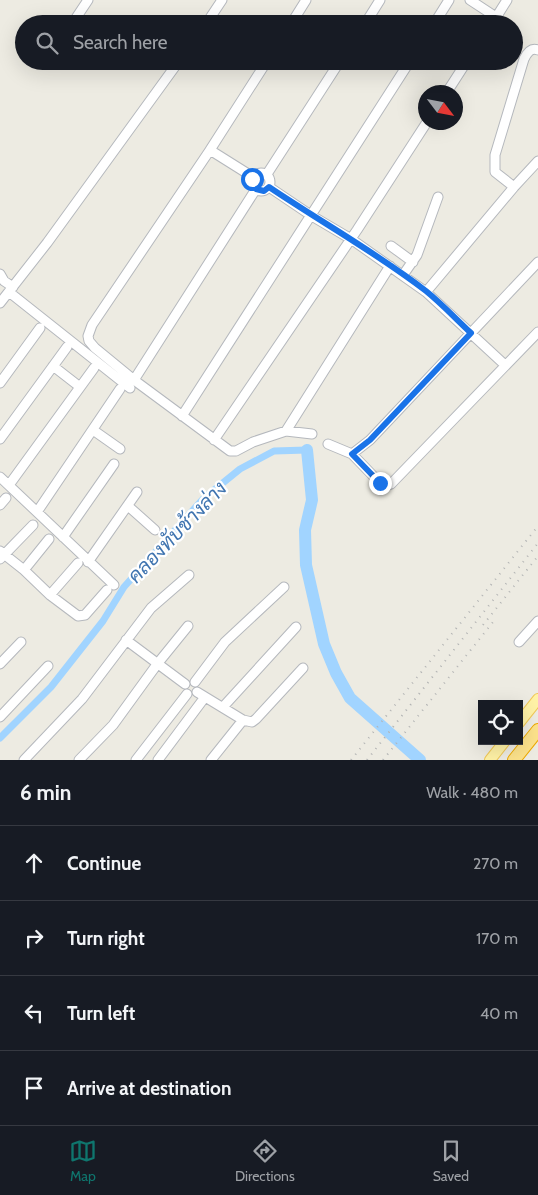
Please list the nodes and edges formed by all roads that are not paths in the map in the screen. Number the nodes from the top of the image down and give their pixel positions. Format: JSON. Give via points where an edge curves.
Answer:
{"nodes":[{"id":1,"x":88,"y":0,"type":"edge"},
{"id":2,"x":222,"y":0,"type":"edge"},
{"id":3,"x":306,"y":0,"type":"edge"},
{"id":4,"x":380,"y":0,"type":"edge"},
{"id":5,"x":449,"y":0,"type":"edge"},
{"id":6,"x":470,"y":0,"type":"edge"},
{"id":7,"x":507,"y":0,"type":"edge"},
{"id":8,"x":78,"y":15,"type":"edge"},
{"id":9,"x":212,"y":15,"type":"edge"},
{"id":10,"x":297,"y":15,"type":"edge"},
{"id":11,"x":371,"y":15,"type":"edge"},
{"id":12,"x":440,"y":15,"type":"edge"},
{"id":13,"x":488,"y":15,"type":"edge"},
{"id":14,"x":497,"y":15,"type":"edge"},
{"id":15,"x":538,"y":50,"type":"edge"},
{"id":16,"x":523,"y":62,"type":"edge"},
{"id":17,"x":172,"y":70,"type":"edge"},
{"id":18,"x":261,"y":70,"type":"edge"},
{"id":19,"x":334,"y":70,"type":"edge"},
{"id":20,"x":404,"y":70,"type":"edge"},
{"id":21,"x":461,"y":70,"type":"edge"},
{"id":22,"x":521,"y":70,"type":"edge"},
{"id":23,"x":452,"y":85,"type":"edge"},
{"id":24,"x":422,"y":130,"type":"edge"},
{"id":25,"x":210,"y":150,"type":"junction"},
{"id":26,"x":538,"y":161,"type":"edge"},
{"id":27,"x":267,"y":174,"type":"junction"},
{"id":28,"x":253,"y":177,"type":"junction"},
{"id":29,"x":269,"y":187,"type":"junction"},
{"id":30,"x":514,"y":187,"type":"junction"},
{"id":31,"x":256,"y":189,"type":"junction"},
{"id":32,"x":438,"y":197,"type":"dead end"},
{"id":33,"x":312,"y":216,"type":"junction"},
{"id":34,"x":351,"y":240,"type":"junction"},
{"id":35,"x":391,"y":246,"type":"dead end"},
{"id":36,"x":413,"y":262,"type":"junction"},
{"id":37,"x":538,"y":262,"type":"edge"},
{"id":38,"x":390,"y":266,"type":"junction"},
{"id":39,"x":0,"y":274,"type":"edge"},
{"id":40,"x":402,"y":275,"type":"junction"},
{"id":41,"x":11,"y":289,"type":"junction"},
{"id":42,"x":426,"y":292,"type":"junction"},
{"id":43,"x":0,"y":303,"type":"edge"},
{"id":44,"x":40,"y":328,"type":"dead end"},
{"id":45,"x":538,"y":332,"type":"edge"},
{"id":46,"x":471,"y":333,"type":"junction"},
{"id":47,"x":67,"y":347,"type":"dead end"},
{"id":48,"x":505,"y":365,"type":"junction"},
{"id":49,"x":52,"y":366,"type":"junction"},
{"id":50,"x":94,"y":368,"type":"dead end"},
{"id":51,"x":0,"y":383,"type":"edge"},
{"id":52,"x":132,"y":384,"type":"junction"},
{"id":53,"x":80,"y":387,"type":"junction"},
{"id":54,"x":120,"y":389,"type":"dead end"},
{"id":55,"x":182,"y":416,"type":"junction"},
{"id":56,"x":94,"y":430,"type":"junction"},
{"id":57,"x":286,"y":431,"type":"junction"},
{"id":58,"x":312,"y":434,"type":"dead end"},
{"id":59,"x":0,"y":439,"type":"edge"},
{"id":60,"x":214,"y":440,"type":"junction"},
{"id":61,"x":328,"y":444,"type":"dead end"},
{"id":62,"x":120,"y":449,"type":"dead end"},
{"id":63,"x":352,"y":454,"type":"junction"},
{"id":64,"x":114,"y":464,"type":"dead end"},
{"id":65,"x":0,"y":477,"type":"edge"},
{"id":66,"x":9,"y":485,"type":"junction"},
{"id":67,"x":137,"y":492,"type":"dead end"},
{"id":68,"x":128,"y":506,"type":"junction"},
{"id":69,"x":37,"y":512,"type":"junction"},
{"id":70,"x":33,"y":525,"type":"dead end"},
{"id":71,"x":155,"y":530,"type":"dead end"},
{"id":72,"x":63,"y":537,"type":"junction"},
{"id":73,"x":49,"y":539,"type":"dead end"},
{"id":74,"x":1,"y":555,"type":"edge"},
{"id":75,"x":88,"y":562,"type":"junction"},
{"id":76,"x":78,"y":563,"type":"dead end"},
{"id":77,"x":24,"y":570,"type":"junction"},
{"id":78,"x":189,"y":575,"type":"dead end"},
{"id":79,"x":284,"y":587,"type":"dead end"},
{"id":80,"x":50,"y":595,"type":"junction"},
{"id":81,"x":538,"y":621,"type":"edge"},
{"id":82,"x":188,"y":626,"type":"dead end"},
{"id":83,"x":296,"y":627,"type":"dead end"},
{"id":84,"x":126,"y":640,"type":"junction"},
{"id":85,"x":21,"y":642,"type":"dead end"},
{"id":86,"x":519,"y":642,"type":"dead end"},
{"id":87,"x":158,"y":663,"type":"junction"},
{"id":88,"x":0,"y":664,"type":"edge"},
{"id":89,"x":48,"y":666,"type":"dead end"},
{"id":90,"x":303,"y":668,"type":"dead end"},
{"id":91,"x":190,"y":683,"type":"junction"},
{"id":92,"x":192,"y":693,"type":"junction"},
{"id":93,"x":205,"y":697,"type":"junction"},
{"id":94,"x":538,"y":699,"type":"edge"},
{"id":95,"x":223,"y":708,"type":"junction"},
{"id":96,"x":0,"y":717,"type":"edge"},
{"id":97,"x":523,"y":717,"type":"edge"},
{"id":98,"x":242,"y":720,"type":"junction"},
{"id":99,"x":538,"y":730,"type":"edge"},
{"id":100,"x":502,"y":745,"type":"edge"},
{"id":101,"x":24,"y":760,"type":"edge"},
{"id":102,"x":79,"y":760,"type":"edge"},
{"id":103,"x":136,"y":760,"type":"edge"},
{"id":104,"x":158,"y":760,"type":"edge"},
{"id":105,"x":211,"y":760,"type":"edge"},
{"id":106,"x":490,"y":760,"type":"edge"},
{"id":107,"x":514,"y":760,"type":"edge"}],
"edges":[{"from":1,"to":8,"type":"street"},
{"from":2,"to":9,"type":"street"},
{"from":3,"to":10,"type":"street"},
{"from":4,"to":11,"type":"street"},
{"from":5,"to":12,"type":"street"},
{"from":6,"to":13,"type":"street"},
{"from":7,"to":14,"type":"street"},
{"from":15,"to":16,"type":"street","via":[[529,51]]},
{"from":17,"to":41,"type":"street"},
{"from":18,"to":25,"type":"street"},
{"from":19,"to":27,"type":"street"},
{"from":20,"to":33,"type":"street"},
{"from":21,"to":23,"type":"street"},
{"from":22,"to":30,"type":"street","via":[[495,155],[495,172]]},
{"from":24,"to":34,"type":"street"},
{"from":25,"to":28,"type":"street"},
{"from":25,"to":52,"type":"street","via":[[89,331],[89,341]]},
{"from":26,"to":30,"type":"street"},
{"from":27,"to":28,"type":"street","via":[[261,172]]},
{"from":27,"to":29,"type":"street","via":[[271,182]]},
{"from":28,"to":31,"type":"street"},
{"from":29,"to":31,"type":"street","via":[[264,191]]},
{"from":29,"to":33,"type":"street"},
{"from":30,"to":42,"type":"street"},
{"from":31,"to":52,"type":"street"},
{"from":32,"to":36,"type":"street"},
{"from":33,"to":34,"type":"street"},
{"from":33,"to":55,"type":"street"},
{"from":34,"to":38,"type":"street"},
{"from":34,"to":60,"type":"street"},
{"from":35,"to":36,"type":"street"},
{"from":36,"to":40,"type":"street"},
{"from":37,"to":46,"type":"street"},
{"from":38,"to":40,"type":"street"},
{"from":38,"to":57,"type":"street"},
{"from":39,"to":41,"type":"street"},
{"from":40,"to":42,"type":"street"},
{"from":41,"to":43,"type":"street"},
{"from":41,"to":52,"type":"street"},
{"from":42,"to":46,"type":"street"},
{"from":44,"to":51,"type":"street"},
{"from":45,"to":48,"type":"street"},
{"from":46,"to":48,"type":"street"},
{"from":46,"to":63,"type":"street","via":[[370,440]]},
{"from":47,"to":49,"type":"street"},
{"from":48,"to":63,"type":"street","via":[[391,484],[385,486],[380,483]]},
{"from":49,"to":53,"type":"street"},
{"from":49,"to":59,"type":"street"},
{"from":50,"to":53,"type":"street"},
{"from":52,"to":55,"type":"street"},
{"from":53,"to":66,"type":"street"},
{"from":54,"to":56,"type":"street"},
{"from":55,"to":60,"type":"street"},
{"from":56,"to":62,"type":"street"},
{"from":56,"to":69,"type":"street"},
{"from":57,"to":58,"type":"street"},
{"from":57,"to":60,"type":"street","via":[[236,451],[226,449]]},
{"from":61,"to":63,"type":"street"},
{"from":64,"to":72,"type":"street"},
{"from":65,"to":66,"type":"street"},
{"from":66,"to":69,"type":"street"},
{"from":67,"to":68,"type":"street"},
{"from":68,"to":71,"type":"street"},
{"from":68,"to":75,"type":"street"},
{"from":69,"to":72,"type":"street"},
{"from":70,"to":74,"type":"street"},
{"from":72,"to":75,"type":"street"},
{"from":73,"to":77,"type":"street"},
{"from":74,"to":77,"type":"street"},
{"from":75,"to":80,"type":"street","via":[[110,587],[85,615],[74,614]]},
{"from":76,"to":80,"type":"street"},
{"from":77,"to":80,"type":"street"},
{"from":78,"to":84,"type":"street","via":[[151,608]]},
{"from":79,"to":91,"type":"street","via":[[225,642]]},
{"from":81,"to":86,"type":"street"},
{"from":82,"to":87,"type":"street"},
{"from":83,"to":95,"type":"street"},
{"from":84,"to":87,"type":"street"},
{"from":84,"to":101,"type":"street","via":[[82,698]]},
{"from":85,"to":88,"type":"street"},
{"from":87,"to":91,"type":"street"},
{"from":87,"to":102,"type":"street","via":[[113,725]]},
{"from":89,"to":96,"type":"street"},
{"from":90,"to":98,"type":"street","via":[[256,719],[252,722]]},
{"from":91,"to":92,"type":"street","via":[[198,686]]},
{"from":92,"to":93,"type":"street"},
{"from":92,"to":103,"type":"street"},
{"from":93,"to":95,"type":"street"},
{"from":93,"to":104,"type":"street"},
{"from":94,"to":97,"type":"main road"},
{"from":95,"to":98,"type":"street"},
{"from":98,"to":105,"type":"street"},
{"from":99,"to":107,"type":"highway"},
{"from":100,"to":106,"type":"main road"}]}
